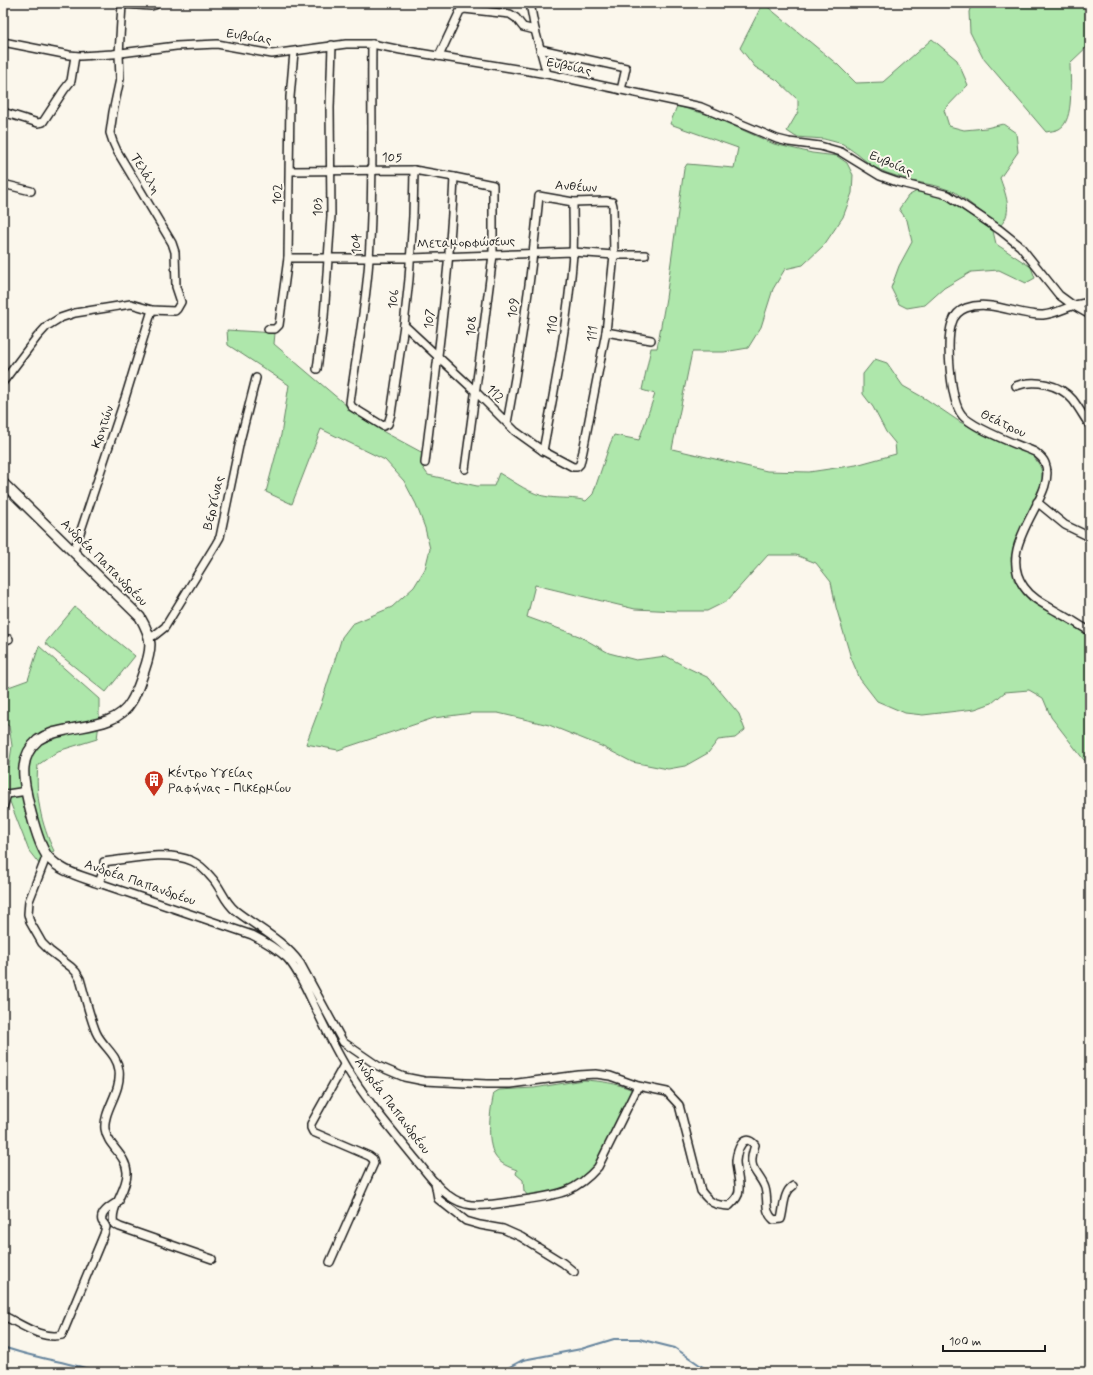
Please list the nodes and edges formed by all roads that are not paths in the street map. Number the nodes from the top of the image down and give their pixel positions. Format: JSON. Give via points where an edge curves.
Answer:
{"nodes":[{"id":1,"x":156,"y":3,"type":"edge"},
{"id":2,"x":530,"y":3,"type":"edge"},
{"id":3,"x":534,"y":30,"type":"junction"},
{"id":4,"x":3,"y":42,"type":"edge"},
{"id":5,"x":372,"y":44,"type":"junction"},
{"id":6,"x":332,"y":46,"type":"junction"},
{"id":7,"x":540,"y":49,"type":"junction"},
{"id":8,"x":294,"y":52,"type":"junction"},
{"id":9,"x":119,"y":54,"type":"junction"},
{"id":10,"x":75,"y":56,"type":"junction"},
{"id":11,"x":439,"y":56,"type":"junction"},
{"id":12,"x":547,"y":74,"type":"junction"},
{"id":13,"x":621,"y":90,"type":"junction"},
{"id":14,"x":3,"y":112,"type":"edge"},
{"id":15,"x":372,"y":170,"type":"junction"},
{"id":16,"x":414,"y":170,"type":"junction"},
{"id":17,"x":290,"y":171,"type":"junction"},
{"id":18,"x":330,"y":171,"type":"junction"},
{"id":19,"x":454,"y":177,"type":"junction"},
{"id":20,"x":3,"y":184,"type":"edge"},
{"id":21,"x":493,"y":185,"type":"joint"},
{"id":22,"x":31,"y":191,"type":"dead end"},
{"id":23,"x":539,"y":196,"type":"joint"},
{"id":24,"x":573,"y":202,"type":"junction"},
{"id":25,"x":612,"y":202,"type":"joint"},
{"id":26,"x":532,"y":252,"type":"junction"},
{"id":27,"x":573,"y":252,"type":"junction"},
{"id":28,"x":493,"y":255,"type":"junction"},
{"id":29,"x":614,"y":255,"type":"junction"},
{"id":30,"x":645,"y":255,"type":"dead end"},
{"id":31,"x":448,"y":256,"type":"junction"},
{"id":32,"x":288,"y":258,"type":"junction"},
{"id":33,"x":327,"y":258,"type":"junction"},
{"id":34,"x":369,"y":258,"type":"junction"},
{"id":35,"x":410,"y":258,"type":"junction"},
{"id":36,"x":1090,"y":302,"type":"edge"},
{"id":37,"x":1074,"y":306,"type":"junction"},
{"id":38,"x":152,"y":310,"type":"junction"},
{"id":39,"x":1090,"y":316,"type":"edge"},
{"id":40,"x":404,"y":325,"type":"junction"},
{"id":41,"x":268,"y":329,"type":"dead end"},
{"id":42,"x":606,"y":332,"type":"junction"},
{"id":43,"x":651,"y":340,"type":"dead end"},
{"id":44,"x":437,"y":356,"type":"junction"},
{"id":45,"x":317,"y":369,"type":"dead end"},
{"id":46,"x":256,"y":378,"type":"dead end"},
{"id":47,"x":3,"y":382,"type":"edge"},
{"id":48,"x":1016,"y":386,"type":"dead end"},
{"id":49,"x":475,"y":391,"type":"junction"},
{"id":50,"x":508,"y":423,"type":"junction"},
{"id":51,"x":383,"y":426,"type":"joint"},
{"id":52,"x":1090,"y":426,"type":"edge"},
{"id":53,"x":543,"y":451,"type":"junction"},
{"id":54,"x":425,"y":463,"type":"dead end"},
{"id":55,"x":577,"y":467,"type":"joint"},
{"id":56,"x":465,"y":469,"type":"dead end"},
{"id":57,"x":3,"y":483,"type":"edge"},
{"id":58,"x":1037,"y":502,"type":"junction"},
{"id":59,"x":1090,"y":537,"type":"edge"},
{"id":60,"x":74,"y":551,"type":"junction"},
{"id":61,"x":1090,"y":632,"type":"edge"},
{"id":62,"x":150,"y":637,"type":"junction"},
{"id":63,"x":27,"y":790,"type":"junction"},
{"id":64,"x":5,"y":793,"type":"edge"},
{"id":65,"x":3,"y":808,"type":"edge"},
{"id":66,"x":47,"y":855,"type":"junction"},
{"id":67,"x":99,"y":883,"type":"junction"},
{"id":68,"x":344,"y":1065,"type":"junction"},
{"id":69,"x":638,"y":1086,"type":"junction"},
{"id":70,"x":435,"y":1182,"type":"junction"},
{"id":71,"x":793,"y":1186,"type":"dead end"},
{"id":72,"x":119,"y":1201,"type":"junction"},
{"id":73,"x":212,"y":1259,"type":"dead end"},
{"id":74,"x":330,"y":1262,"type":"dead end"},
{"id":75,"x":574,"y":1272,"type":"dead end"},
{"id":76,"x":6,"y":1317,"type":"dead end"}],
"edges":[{"from":1,"to":9,"type":"street","name":"Τελάλη","via":[[152,6],[122,4]]},
{"from":2,"to":3,"type":"street"},
{"from":3,"to":7,"type":"street"},
{"from":3,"to":11,"type":"street","via":[[522,27],[510,14],[464,9],[460,11]]},
{"from":4,"to":10,"type":"street","name":"Ευβοίας"},
{"from":5,"to":6,"type":"street","name":"Ευβοίας"},
{"from":5,"to":11,"type":"street","name":"Ευβοίας"},
{"from":5,"to":15,"type":"street","name":"104"},
{"from":6,"to":8,"type":"street","name":"Ευβοίας"},
{"from":6,"to":18,"type":"street","name":"103"},
{"from":7,"to":12,"type":"street"},
{"from":7,"to":13,"type":"street","via":[[626,68]]},
{"from":8,"to":9,"type":"street","name":"Ευβοίας","via":[[272,54],[217,44],[176,46]]},
{"from":8,"to":17,"type":"street","name":"102","via":[[290,97]]},
{"from":9,"to":10,"type":"street","name":"Ευβοίας"},
{"from":9,"to":38,"type":"street","name":"Τελάλη","via":[[120,79],[110,127],[111,137],[175,252],[176,287],[181,302],[175,311]]},
{"from":10,"to":14,"type":"street","via":[[72,80],[43,122],[38,123]]},
{"from":11,"to":12,"type":"street","name":"Ευβοίας"},
{"from":12,"to":13,"type":"street","name":"Ευβοίας"},
{"from":13,"to":37,"type":"street","name":"Ευβοίας","via":[[701,107],[777,139],[840,152],[880,176],[948,195],[1020,246],[1059,295]]},
{"from":15,"to":16,"type":"street","name":"105"},
{"from":15,"to":18,"type":"street","name":"105"},
{"from":15,"to":34,"type":"street","name":"104"},
{"from":16,"to":19,"type":"street","name":"105"},
{"from":16,"to":35,"type":"street","name":"106"},
{"from":17,"to":18,"type":"street","name":"105"},
{"from":17,"to":32,"type":"street","name":"102"},
{"from":18,"to":33,"type":"street","name":"103","via":[[331,216]]},
{"from":19,"to":21,"type":"street","name":"105"},
{"from":19,"to":31,"type":"street","name":"107"},
{"from":20,"to":22,"type":"street"},
{"from":21,"to":28,"type":"street","name":"108"},
{"from":23,"to":24,"type":"street","name":"Ανθέων"},
{"from":23,"to":26,"type":"street","name":"109"},
{"from":24,"to":25,"type":"street","name":"Ανθέων"},
{"from":24,"to":27,"type":"street","name":"110"},
{"from":25,"to":29,"type":"street","name":"111"},
{"from":26,"to":27,"type":"street","name":"Μεταμορφώσεως"},
{"from":26,"to":28,"type":"street","name":"Μεταμορφώσεως"},
{"from":26,"to":50,"type":"street","name":"109"},
{"from":27,"to":29,"type":"street","name":"Μεταμορφώσεως"},
{"from":27,"to":53,"type":"street","name":"110","via":[[568,303]]},
{"from":28,"to":31,"type":"street","name":"Μεταμορφώσεως"},
{"from":28,"to":49,"type":"street","name":"108"},
{"from":29,"to":30,"type":"street","name":"Μεταμορφώσεως"},
{"from":29,"to":42,"type":"street","name":"111"},
{"from":31,"to":35,"type":"street","name":"Μεταμορφώσεως"},
{"from":31,"to":44,"type":"street","name":"107","via":[[444,314]]},
{"from":32,"to":33,"type":"street","name":"Μεταμορφώσεως"},
{"from":32,"to":41,"type":"street","name":"102","via":[[279,325],[275,329]]},
{"from":33,"to":34,"type":"street","name":"Μεταμορφώσεως"},
{"from":33,"to":45,"type":"street","name":"103","via":[[324,317]]},
{"from":34,"to":35,"type":"street","name":"Μεταμορφώσεως"},
{"from":34,"to":51,"type":"street","name":"104","via":[[362,329],[350,403],[352,407]]},
{"from":35,"to":40,"type":"street","name":"106"},
{"from":36,"to":37,"type":"street","name":"Θεάτρου"},
{"from":37,"to":39,"type":"street","name":"Ευβοίας"},
{"from":37,"to":58,"type":"street","name":"Θεάτρου","via":[[1045,315],[972,306],[955,315],[950,329],[950,376],[961,415],[969,422],[1041,457],[1046,474],[1045,484]]},
{"from":38,"to":47,"type":"street","via":[[131,304],[120,304],[60,318],[47,326],[37,337]]},
{"from":38,"to":60,"type":"street","name":"Κρητών"},
{"from":40,"to":44,"type":"street","name":"112"},
{"from":40,"to":51,"type":"street","name":"106","via":[[391,414],[388,424]]},
{"from":42,"to":43,"type":"street"},
{"from":42,"to":55,"type":"street","name":"111","via":[[583,452]]},
{"from":44,"to":49,"type":"street","name":"112"},
{"from":44,"to":54,"type":"street","name":"107"},
{"from":46,"to":62,"type":"street","name":"Βεργίνας","via":[[220,537],[165,627]]},
{"from":48,"to":52,"type":"street","via":[[1036,382],[1065,392],[1073,399]]},
{"from":49,"to":50,"type":"street","name":"112"},
{"from":49,"to":56,"type":"street","name":"108"},
{"from":50,"to":53,"type":"street","name":"112","via":[[515,432]]},
{"from":53,"to":55,"type":"street","name":"112"},
{"from":57,"to":60,"type":"main road","name":"Ανδρέα Παπανδρέου"},
{"from":58,"to":59,"type":"street","via":[[1064,525]]},
{"from":58,"to":61,"type":"street","name":"Θεάτρου","via":[[1020,539],[1015,558],[1019,580],[1033,597]]},
{"from":60,"to":62,"type":"main road","name":"Ανδρέα Παπανδρέου","via":[[140,617]]},
{"from":62,"to":63,"type":"main road","name":"Ανδρέα Παπανδρέου","via":[[149,654],[144,670],[126,709],[121,714],[99,723],[53,732],[38,741],[24,765]]},
{"from":63,"to":64,"type":"street"},
{"from":63,"to":66,"type":"main road","name":"Ανδρέα Παπανδρέου","via":[[35,829]]},
{"from":64,"to":65,"type":"street"},
{"from":66,"to":67,"type":"main road","name":"Ανδρέα Παπανδρέου","via":[[64,870]]},
{"from":66,"to":72,"type":"street","via":[[29,901],[28,914],[33,929],[42,943],[76,972],[96,1032],[118,1065],[119,1079],[105,1128],[107,1137],[126,1163],[126,1182]]},
{"from":67,"to":68,"type":"street","name":"Ανδρέα Παπανδρέου","via":[[252,935],[272,946],[297,972]]},
{"from":67,"to":69,"type":"street","via":[[104,862],[163,856],[193,862],[211,877],[232,907],[293,954],[343,1042],[390,1072],[424,1080],[487,1084],[510,1084],[596,1074]]},
{"from":68,"to":70,"type":"street","name":"Ανδρέα Παπανδρέου","via":[[376,1110]]},
{"from":68,"to":74,"type":"street","via":[[320,1105],[311,1128],[313,1132],[369,1156],[374,1163]]},
{"from":69,"to":70,"type":"street","via":[[598,1167],[577,1187],[564,1193],[485,1205],[466,1204],[450,1197]]},
{"from":69,"to":71,"type":"street","via":[[667,1092],[679,1105],[701,1190],[708,1201],[730,1206],[736,1199],[739,1191],[736,1162],[739,1148],[748,1140],[755,1145],[753,1166],[765,1187],[766,1208],[774,1220],[781,1219],[786,1196],[789,1188]]},
{"from":70,"to":75,"type":"street","name":"Ανδρέα Παπανδρέου","via":[[438,1199],[466,1220],[503,1229],[521,1237]]},
{"from":72,"to":73,"type":"street","via":[[114,1224]]},
{"from":72,"to":76,"type":"street","via":[[109,1206],[104,1213],[104,1234],[62,1334],[43,1334]]}]}
